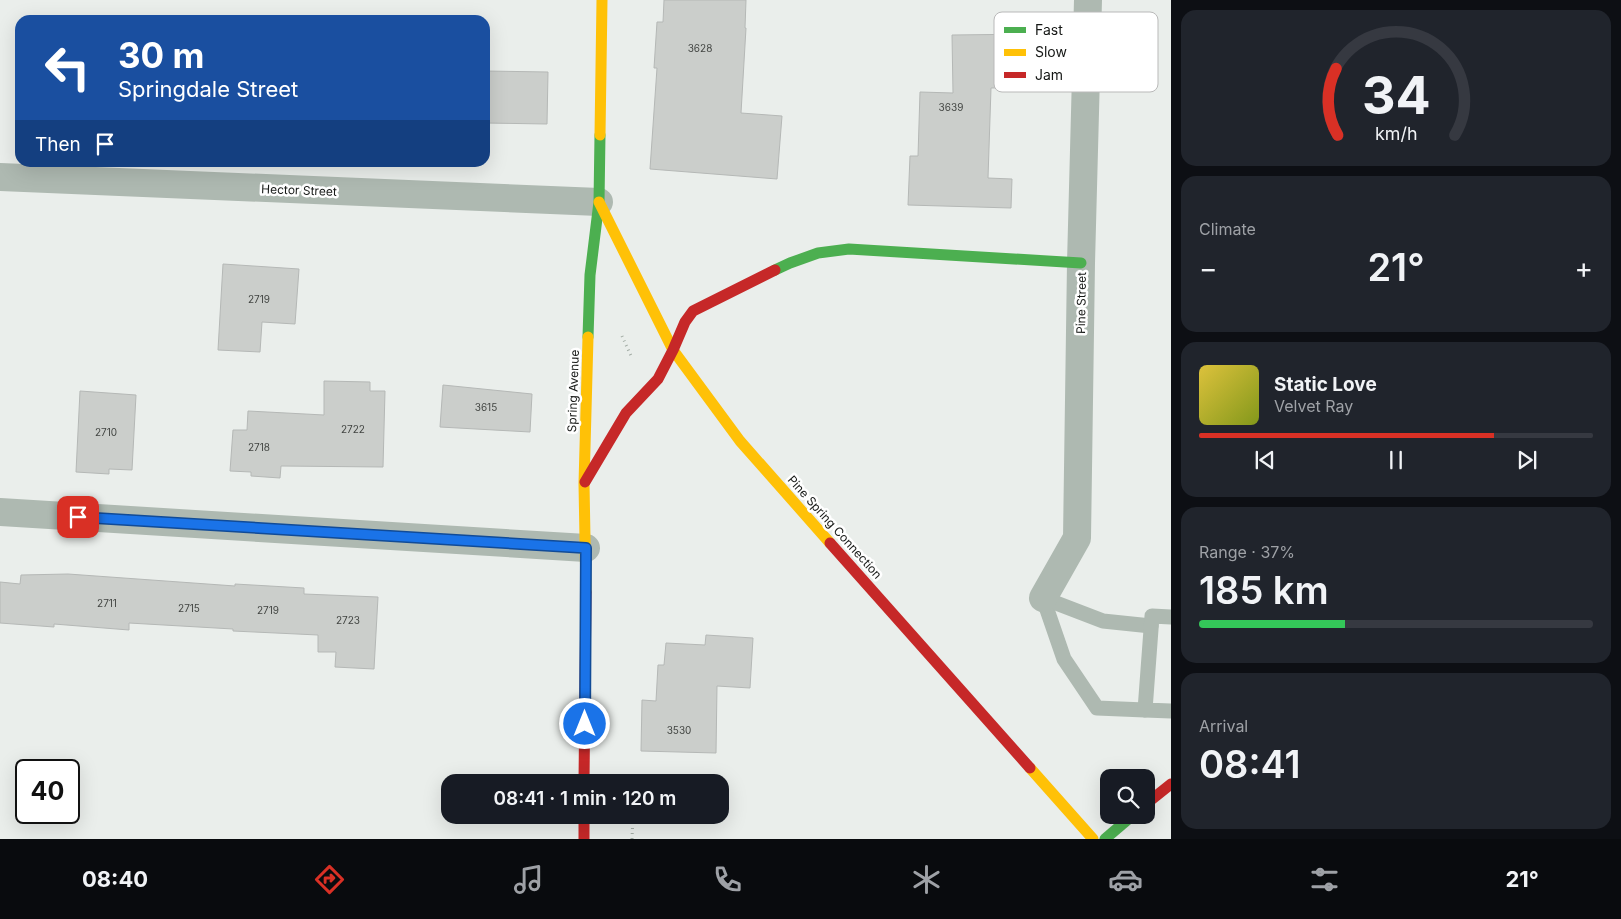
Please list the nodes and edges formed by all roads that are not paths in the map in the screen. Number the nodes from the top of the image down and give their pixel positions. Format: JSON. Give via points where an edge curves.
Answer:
{"nodes":[{"id":1,"x":602,"y":0,"type":"edge"},
{"id":2,"x":1086,"y":92,"type":"edge"},
{"id":3,"x":0,"y":177,"type":"edge"},
{"id":4,"x":599,"y":202,"type":"junction"},
{"id":5,"x":1081,"y":263,"type":"junction"},
{"id":6,"x":673,"y":350,"type":"junction"},
{"id":7,"x":584,"y":484,"type":"junction"},
{"id":8,"x":0,"y":512,"type":"edge"},
{"id":9,"x":586,"y":548,"type":"junction"},
{"id":10,"x":1043,"y":598,"type":"junction"},
{"id":11,"x":1171,"y":616,"type":"edge"},
{"id":12,"x":1151,"y":626,"type":"junction"},
{"id":13,"x":1145,"y":710,"type":"junction"},
{"id":14,"x":1171,"y":711,"type":"edge"},
{"id":15,"x":584,"y":774,"type":"edge"},
{"id":16,"x":1171,"y":784,"type":"edge"},
{"id":17,"x":1155,"y":797,"type":"edge"},
{"id":18,"x":584,"y":824,"type":"edge"},
{"id":19,"x":1123,"y":824,"type":"edge"},
{"id":20,"x":584,"y":839,"type":"edge"},
{"id":21,"x":1093,"y":839,"type":"edge"},
{"id":22,"x":1104,"y":839,"type":"edge"}],
"edges":[{"from":1,"to":4,"type":"street","name":"Spring Avenue"},
{"from":2,"to":5,"type":"street","name":"Pine Street"},
{"from":3,"to":4,"type":"street","name":"Hector Street"},
{"from":4,"to":6,"type":"street","name":"Pine Spring Connection"},
{"from":4,"to":7,"type":"street","name":"Spring Avenue","via":[[590,275]]},
{"from":5,"to":6,"type":"street","via":[[849,249],[818,253],[790,263],[693,311]]},
{"from":5,"to":10,"type":"street","name":"Pine Street","via":[[1077,538]]},
{"from":6,"to":7,"type":"street","via":[[658,379],[626,413]]},
{"from":6,"to":21,"type":"street","name":"Pine Spring Connection","via":[[740,441]]},
{"from":7,"to":9,"type":"street","name":"Spring Avenue"},
{"from":8,"to":9,"type":"street"},
{"from":9,"to":15,"type":"street","name":"Spring Avenue"},
{"from":10,"to":12,"type":"lane","via":[[1103,621]]},
{"from":10,"to":13,"type":"lane","via":[[1064,660],[1097,708]]},
{"from":11,"to":12,"type":"lane","via":[[1152,616]]},
{"from":12,"to":13,"type":"lane"},
{"from":13,"to":14,"type":"lane"},
{"from":16,"to":17,"type":"street"},
{"from":18,"to":20,"type":"street"},
{"from":19,"to":22,"type":"street"}]}
